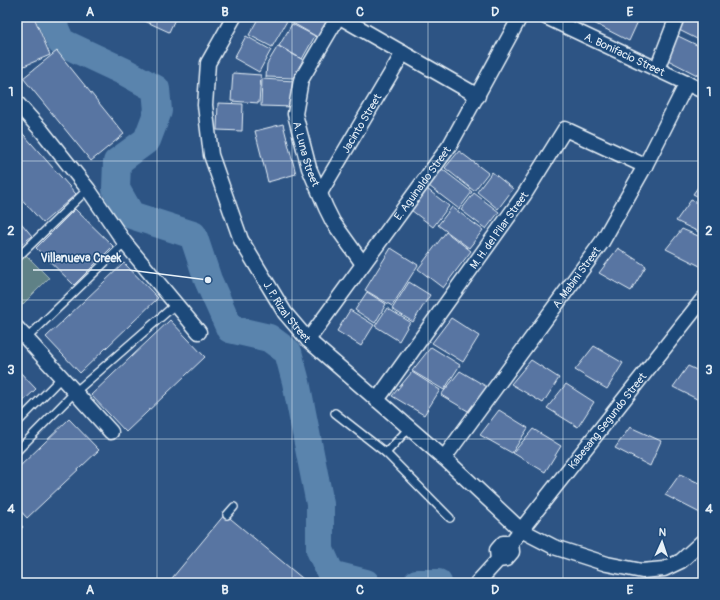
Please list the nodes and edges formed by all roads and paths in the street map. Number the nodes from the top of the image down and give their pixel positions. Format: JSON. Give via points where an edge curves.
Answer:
{"nodes":[{"id":1,"x":234,"y":17,"type":"edge"},
{"id":2,"x":339,"y":17,"type":"edge"},
{"id":3,"x":520,"y":17,"type":"edge"},
{"id":4,"x":546,"y":17,"type":"edge"},
{"id":5,"x":677,"y":17,"type":"edge"},
{"id":6,"x":403,"y":53,"type":"junction"},
{"id":7,"x":657,"y":69,"type":"junction"},
{"id":8,"x":687,"y":83,"type":"junction"},
{"id":9,"x":703,"y":91,"type":"edge"},
{"id":10,"x":478,"y":96,"type":"junction"},
{"id":11,"x":17,"y":104,"type":"edge"},
{"id":12,"x":645,"y":166,"type":"junction"},
{"id":13,"x":88,"y":189,"type":"junction"},
{"id":14,"x":320,"y":193,"type":"junction"},
{"id":15,"x":125,"y":243,"type":"junction"},
{"id":16,"x":17,"y":258,"type":"edge"},
{"id":17,"x":363,"y":264,"type":"junction"},
{"id":18,"x":703,"y":299,"type":"edge"},
{"id":19,"x":176,"y":304,"type":"junction"},
{"id":20,"x":20,"y":331,"type":"edge"},
{"id":21,"x":199,"y":332,"type":"dead end"},
{"id":22,"x":308,"y":340,"type":"junction"},
{"id":23,"x":62,"y":378,"type":"junction"},
{"id":24,"x":74,"y":393,"type":"junction"},
{"id":25,"x":377,"y":400,"type":"junction"},
{"id":26,"x":335,"y":413,"type":"dead end"},
{"id":27,"x":17,"y":423,"type":"edge"},
{"id":28,"x":409,"y":428,"type":"junction"},
{"id":29,"x":112,"y":432,"type":"dead end"},
{"id":30,"x":17,"y":451,"type":"edge"},
{"id":31,"x":386,"y":453,"type":"junction"},
{"id":32,"x":444,"y":458,"type":"junction"},
{"id":33,"x":234,"y":507,"type":"dead end"},
{"id":34,"x":227,"y":515,"type":"dead end"},
{"id":35,"x":450,"y":518,"type":"dead end"},
{"id":36,"x":521,"y":530,"type":"junction"},
{"id":37,"x":703,"y":541,"type":"edge"},
{"id":38,"x":480,"y":579,"type":"edge"}],
"edges":[{"from":1,"to":22,"type":"street","name":"J. P. Rizal Street","via":[[208,63],[205,105],[211,155],[241,240],[285,313]]},
{"from":2,"to":6,"type":"street"},
{"from":2,"to":14,"type":"street","name":"A. Luna Street","via":[[301,80],[295,114],[309,168]]},
{"from":3,"to":10,"type":"street","name":"E. Aguinaldo Street"},
{"from":4,"to":7,"type":"street","name":"A. Bonifacio Street"},
{"from":5,"to":7,"type":"street"},
{"from":6,"to":10,"type":"street"},
{"from":6,"to":14,"type":"street","name":"Jacinto Street"},
{"from":7,"to":8,"type":"street","name":"A. Bonifacio Street"},
{"from":8,"to":9,"type":"street","name":"A. Bonifacio Street"},
{"from":8,"to":12,"type":"street","name":"A. Mabini Street"},
{"from":10,"to":17,"type":"street","name":"E. Aguinaldo Street","via":[[450,145]]},
{"from":11,"to":13,"type":"street"},
{"from":12,"to":25,"type":"street","name":"M. H. del Pilar Street","via":[[565,129],[524,195]]},
{"from":12,"to":32,"type":"street","name":"A. Mabini Street","via":[[602,242]]},
{"from":13,"to":15,"type":"street"},
{"from":13,"to":16,"type":"lane"},
{"from":14,"to":17,"type":"street","name":"A. Luna Street","via":[[333,222]]},
{"from":15,"to":19,"type":"street"},
{"from":15,"to":20,"type":"lane"},
{"from":17,"to":22,"type":"street","name":"E. Aguinaldo Street"},
{"from":18,"to":36,"type":"street","name":"Kabesang Segundo Street"},
{"from":19,"to":21,"type":"street"},
{"from":19,"to":24,"type":"lane"},
{"from":20,"to":23,"type":"street"},
{"from":22,"to":25,"type":"street","name":"J. P. Rizal Street"},
{"from":23,"to":24,"type":"street"},
{"from":23,"to":27,"type":"lane"},
{"from":24,"to":29,"type":"street"},
{"from":24,"to":30,"type":"lane"},
{"from":25,"to":28,"type":"street","name":"J. P. Rizal Street"},
{"from":26,"to":31,"type":"lane"},
{"from":28,"to":31,"type":"lane"},
{"from":28,"to":32,"type":"street","name":"J. P. Rizal Street"},
{"from":31,"to":35,"type":"lane"},
{"from":32,"to":36,"type":"street","name":"J. P. Rizal Street"},
{"from":33,"to":34,"type":"lane"},
{"from":36,"to":37,"type":"street","name":"J. P. Rizal Street","via":[[554,547],[607,564],[642,571],[664,569],[681,561]]},
{"from":36,"to":38,"type":"street","name":"Kabesang Segundo Street","via":[[511,543],[512,552],[506,559],[498,560]]}]}
